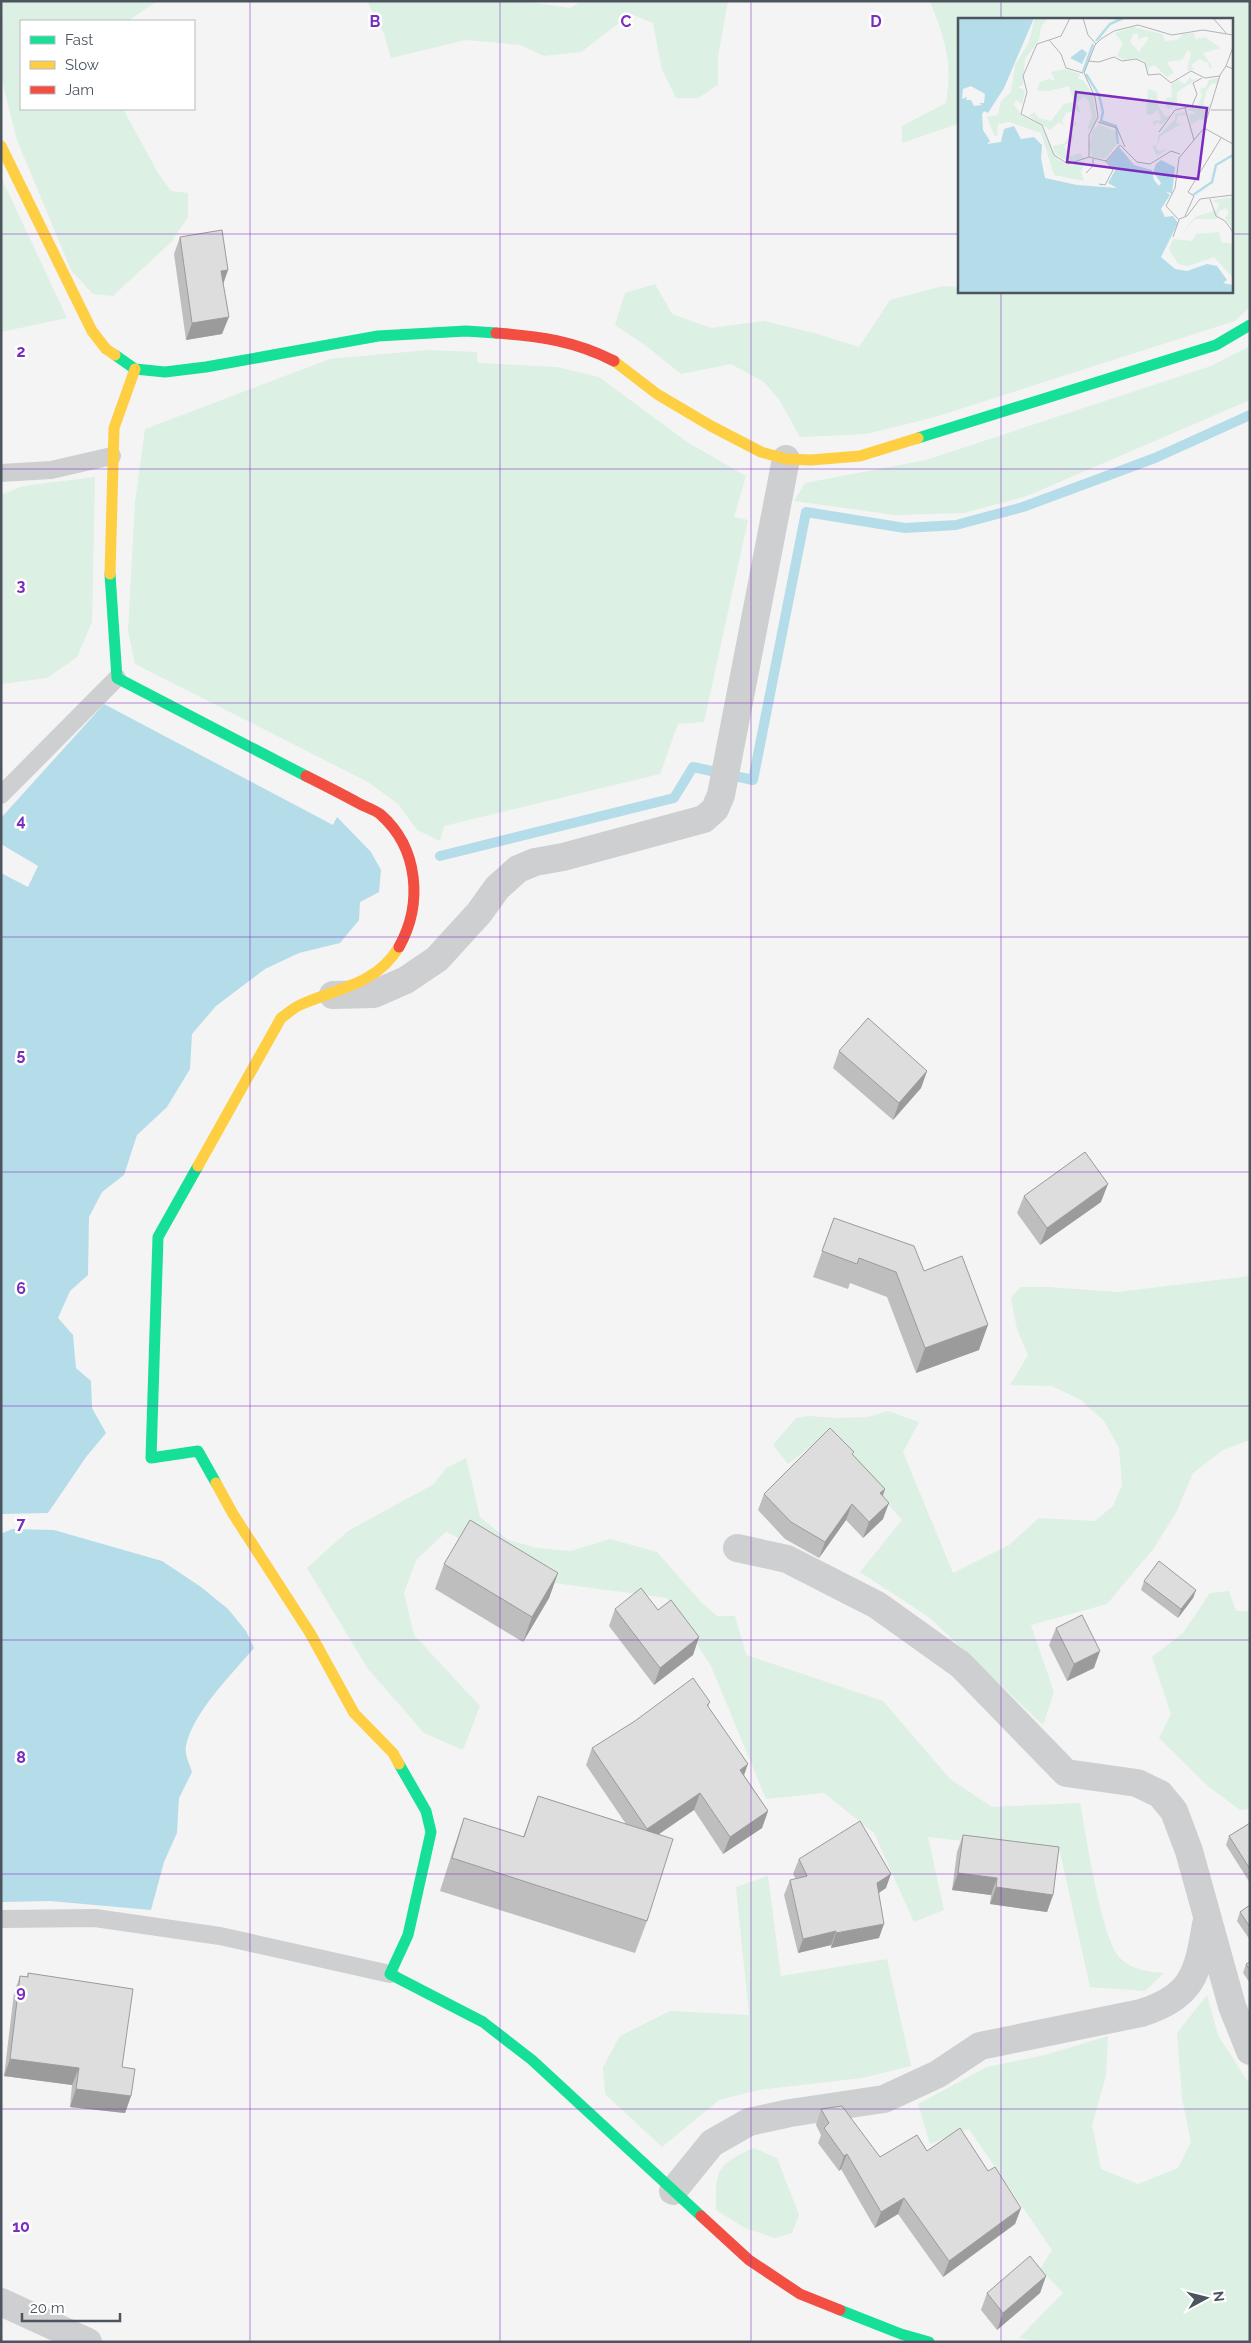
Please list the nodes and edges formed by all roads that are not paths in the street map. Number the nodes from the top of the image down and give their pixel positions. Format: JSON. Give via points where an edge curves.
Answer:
{"nodes":[{"id":1,"x":1,"y":146,"type":"edge"},
{"id":2,"x":1250,"y":325,"type":"edge"},
{"id":3,"x":135,"y":370,"type":"junction"},
{"id":4,"x":112,"y":456,"type":"junction"},
{"id":5,"x":786,"y":459,"type":"junction"},
{"id":6,"x":1,"y":473,"type":"edge"},
{"id":7,"x":117,"y":678,"type":"junction"},
{"id":8,"x":1,"y":795,"type":"edge"},
{"id":9,"x":333,"y":995,"type":"junction"},
{"id":10,"x":737,"y":1548,"type":"dead end"},
{"id":11,"x":1207,"y":1913,"type":"junction"},
{"id":12,"x":1,"y":1918,"type":"edge"},
{"id":13,"x":390,"y":1974,"type":"junction"},
{"id":14,"x":1250,"y":2051,"type":"edge"},
{"id":15,"x":673,"y":2191,"type":"junction"},
{"id":16,"x":1,"y":2302,"type":"edge"},
{"id":17,"x":900,"y":2338,"type":"edge"},
{"id":18,"x":88,"y":2342,"type":"edge"},
{"id":19,"x":929,"y":2342,"type":"edge"}],
"edges":[{"from":1,"to":3,"type":"street","via":[[92,331],[106,349]]},
{"from":2,"to":5,"type":"street","via":[[1216,345],[860,456]]},
{"from":3,"to":4,"type":"street","via":[[114,428]]},
{"from":3,"to":5,"type":"street","via":[[165,372],[206,367],[378,336],[466,331],[532,335],[588,348],[617,363],[657,394],[711,426],[761,452]]},
{"from":4,"to":6,"type":"lane","via":[[51,470]]},
{"from":4,"to":7,"type":"street","via":[[109,565]]},
{"from":5,"to":9,"type":"street","via":[[730,754],[715,809],[704,819],[518,869],[497,888],[437,959],[406,980],[374,994]]},
{"from":7,"to":8,"type":"lane"},
{"from":7,"to":9,"type":"street","via":[[380,814],[404,844],[410,856],[414,888],[408,934],[381,969]]},
{"from":9,"to":13,"type":"street","via":[[299,1006],[281,1018],[158,1237],[151,1458],[198,1451],[233,1514],[310,1633],[354,1712],[393,1753],[426,1810],[431,1832],[408,1935]]},
{"from":10,"to":11,"type":"street","via":[[787,1559],[877,1605],[961,1665],[1066,1773],[1137,1783],[1160,1794],[1174,1811]]},
{"from":11,"to":14,"type":"street","via":[[1232,2006]]},
{"from":11,"to":15,"type":"street","via":[[1200,1959],[1191,1982],[1161,2007],[980,2046],[938,2074],[884,2098],[749,2122],[712,2143]]},
{"from":12,"to":13,"type":"lane","via":[[95,1918],[220,1936]]},
{"from":13,"to":15,"type":"street","via":[[437,1996],[490,2027],[584,2106]]},
{"from":15,"to":17,"type":"street","via":[[749,2260],[800,2294]]},
{"from":16,"to":18,"type":"street"},
{"from":17,"to":19,"type":"street"}]}
